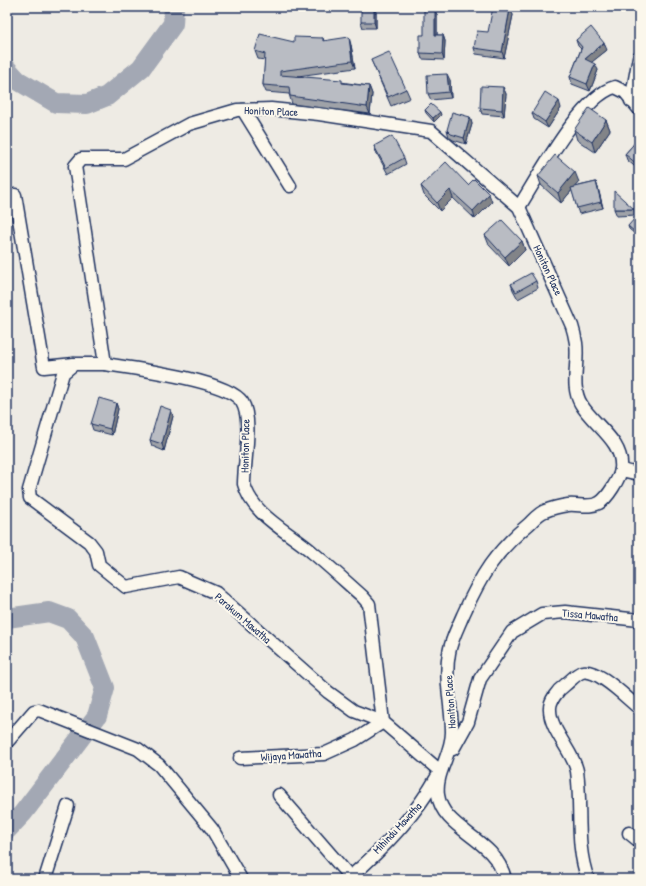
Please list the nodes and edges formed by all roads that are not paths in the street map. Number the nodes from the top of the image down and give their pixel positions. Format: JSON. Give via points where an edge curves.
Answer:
{"nodes":[{"id":1,"x":639,"y":57,"type":"edge"},
{"id":2,"x":635,"y":105,"type":"edge"},
{"id":3,"x":243,"y":110,"type":"junction"},
{"id":4,"x":290,"y":186,"type":"dead end"},
{"id":5,"x":15,"y":195,"type":"dead end"},
{"id":6,"x":519,"y":208,"type":"junction"},
{"id":7,"x":74,"y":364,"type":"junction"},
{"id":8,"x":105,"y":364,"type":"junction"},
{"id":9,"x":621,"y":470,"type":"junction"},
{"id":10,"x":639,"y":474,"type":"edge"},
{"id":11,"x":639,"y":620,"type":"edge"},
{"id":12,"x":639,"y":708,"type":"edge"},
{"id":13,"x":383,"y":722,"type":"junction"},
{"id":14,"x":7,"y":742,"type":"edge"},
{"id":15,"x":240,"y":758,"type":"dead end"},
{"id":16,"x":440,"y":771,"type":"junction"},
{"id":17,"x":279,"y":796,"type":"dead end"},
{"id":18,"x":68,"y":806,"type":"dead end"},
{"id":19,"x":629,"y":832,"type":"dead end"},
{"id":20,"x":639,"y":841,"type":"edge"},
{"id":21,"x":349,"y":878,"type":"edge"},
{"id":22,"x":45,"y":879,"type":"edge"},
{"id":23,"x":241,"y":879,"type":"edge"},
{"id":24,"x":505,"y":879,"type":"edge"},
{"id":25,"x":588,"y":879,"type":"edge"}],
"edges":[{"from":1,"to":2,"type":"street"},
{"from":2,"to":6,"type":"street","via":[[625,92],[615,87],[606,90],[583,110]]},
{"from":3,"to":4,"type":"street"},
{"from":3,"to":6,"type":"street","name":"Honiton Place","via":[[271,109],[319,114],[431,131]]},
{"from":3,"to":8,"type":"street","name":"Honiton Place","via":[[189,124],[124,159],[81,159],[75,166]]},
{"from":5,"to":7,"type":"street","via":[[44,367]]},
{"from":6,"to":9,"type":"street","name":"Honiton Place","via":[[572,326],[576,344],[575,391],[589,416],[611,439],[619,455]]},
{"from":7,"to":8,"type":"street"},
{"from":7,"to":13,"type":"street","name":"Parakum Mawatha","via":[[63,373],[29,490],[30,498],[88,542],[96,552],[98,565],[126,587],[179,577],[216,593],[328,692],[354,711]]},
{"from":8,"to":13,"type":"street","name":"Honiton Place","via":[[158,372],[221,388],[236,396],[241,402],[247,425],[244,484],[246,492],[267,517],[311,551],[368,604]]},
{"from":9,"to":10,"type":"street"},
{"from":9,"to":16,"type":"street","name":"Honiton Place","via":[[613,487],[600,503],[567,505],[543,512],[512,537],[480,580],[452,639],[448,654],[452,736]]},
{"from":11,"to":16,"type":"street","name":"Tissa Mawatha","via":[[565,612],[542,614],[512,632],[480,679],[468,722]]},
{"from":12,"to":25,"type":"street","via":[[600,676],[589,671],[580,673],[562,687],[552,700],[549,710],[576,769],[582,863]]},
{"from":13,"to":15,"type":"street","name":"Wijaya Mawatha","via":[[355,740],[324,754]]},
{"from":13,"to":16,"type":"street"},
{"from":14,"to":23,"type":"street","via":[[34,712],[39,710],[138,749],[159,765],[212,829]]},
{"from":16,"to":21,"type":"street","name":"Mihindu Mawatha","via":[[430,792],[401,827]]},
{"from":16,"to":24,"type":"street","name":"Honiton Place","via":[[438,795],[445,811],[453,822],[487,847],[497,858]]},
{"from":17,"to":21,"type":"street"},
{"from":18,"to":22,"type":"street"},
{"from":19,"to":20,"type":"street"}]}
